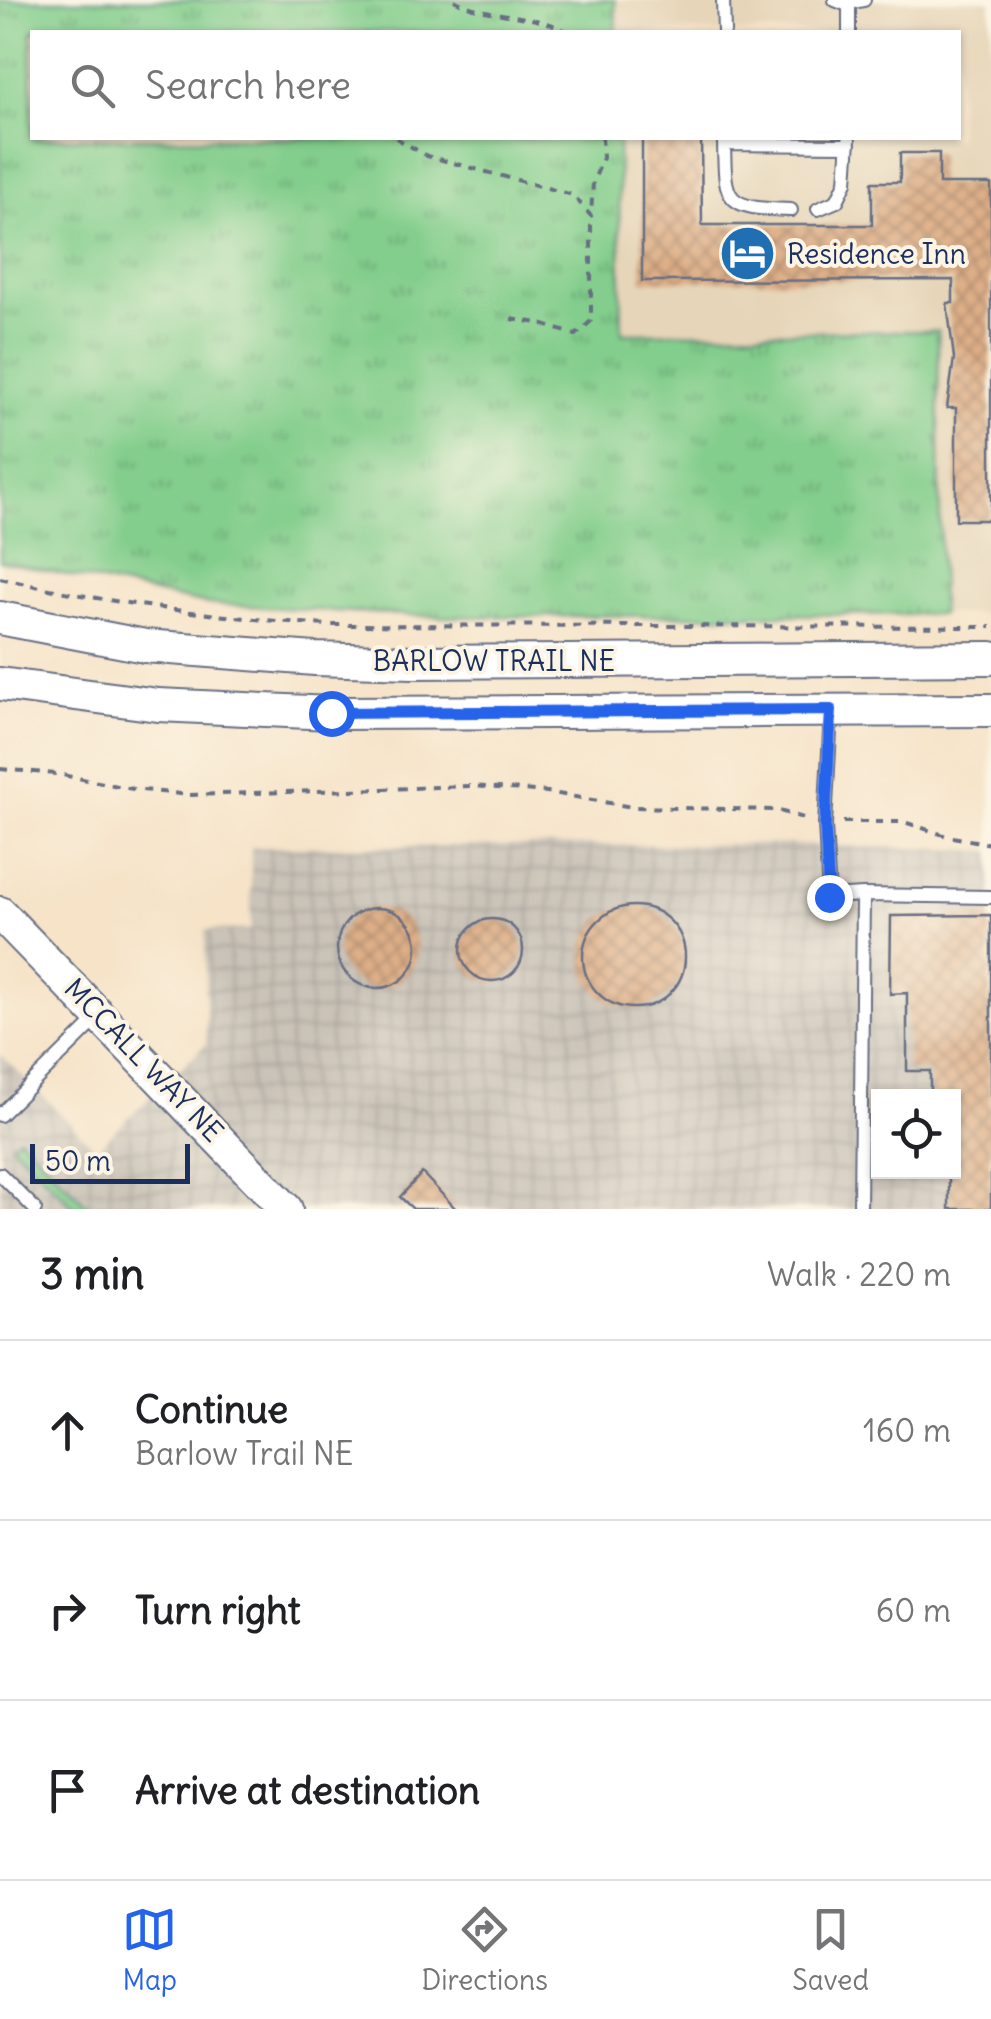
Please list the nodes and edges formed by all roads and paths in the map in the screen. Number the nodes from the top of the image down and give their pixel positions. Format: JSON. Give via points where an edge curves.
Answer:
{"nodes":[{"id":1,"x":454,"y":0,"type":"edge"},
{"id":2,"x":723,"y":0,"type":"edge"},
{"id":3,"x":864,"y":0,"type":"edge"},
{"id":4,"x":842,"y":2,"type":"edge"},
{"id":5,"x":565,"y":30,"type":"edge"},
{"id":6,"x":724,"y":30,"type":"edge"},
{"id":7,"x":849,"y":30,"type":"edge"},
{"id":8,"x":399,"y":140,"type":"edge"},
{"id":9,"x":602,"y":140,"type":"edge"},
{"id":10,"x":724,"y":141,"type":"edge"},
{"id":11,"x":849,"y":141,"type":"edge"},
{"id":12,"x":818,"y":209,"type":"dead end"},
{"id":13,"x":790,"y":210,"type":"dead end"},
{"id":14,"x":591,"y":216,"type":"junction"},
{"id":15,"x":511,"y":320,"type":"dead end"},
{"id":16,"x":0,"y":578,"type":"edge"},
{"id":17,"x":0,"y":618,"type":"edge"},
{"id":18,"x":991,"y":626,"type":"edge"},
{"id":19,"x":991,"y":658,"type":"edge"},
{"id":20,"x":0,"y":684,"type":"edge"},
{"id":21,"x":831,"y":710,"type":"junction"},
{"id":22,"x":991,"y":710,"type":"edge"},
{"id":23,"x":0,"y":769,"type":"edge"},
{"id":24,"x":825,"y":825,"type":"junction"},
{"id":25,"x":991,"y":844,"type":"edge"},
{"id":26,"x":863,"y":895,"type":"junction"},
{"id":27,"x":991,"y":896,"type":"edge"},
{"id":28,"x":0,"y":913,"type":"edge"},
{"id":29,"x":101,"y":1014,"type":"junction"},
{"id":30,"x":0,"y":1114,"type":"edge"},
{"id":31,"x":0,"y":1174,"type":"edge"},
{"id":32,"x":35,"y":1209,"type":"edge"},
{"id":33,"x":286,"y":1209,"type":"edge"},
{"id":34,"x":860,"y":1209,"type":"edge"}],
"edges":[{"from":1,"to":5,"type":"path"},
{"from":2,"to":6,"type":"lane"},
{"from":3,"to":4,"type":"lane"},
{"from":4,"to":7,"type":"lane"},
{"from":8,"to":14,"type":"path","via":[[427,156],[573,195]]},
{"from":9,"to":14,"type":"path"},
{"from":10,"to":11,"type":"lane"},
{"from":10,"to":13,"type":"lane","via":[[725,188],[737,203]]},
{"from":11,"to":12,"type":"lane","via":[[837,202]]},
{"from":14,"to":15,"type":"path","via":[[592,322],[576,335]]},
{"from":16,"to":18,"type":"path","via":[[136,606],[328,624]]},
{"from":17,"to":19,"type":"street","name":"BARLOW TRAIL NE","via":[[145,646],[315,659]]},
{"from":20,"to":21,"type":"street","name":"BARLOW TRAIL NE","via":[[158,704],[331,713]]},
{"from":21,"to":22,"type":"street","name":"BARLOW TRAIL NE"},
{"from":21,"to":24,"type":"lane"},
{"from":23,"to":24,"type":"path","via":[[190,796],[472,786],[632,807],[776,810]]},
{"from":24,"to":25,"type":"path","via":[[904,822]]},
{"from":24,"to":26,"type":"lane","via":[[829,897]]},
{"from":26,"to":27,"type":"lane"},
{"from":26,"to":34,"type":"lane"},
{"from":28,"to":29,"type":"street","name":"MCCALL WAY NE"},
{"from":29,"to":30,"type":"lane"},
{"from":29,"to":33,"type":"street","name":"MCCALL WAY NE"},
{"from":31,"to":32,"type":"lane"}]}
